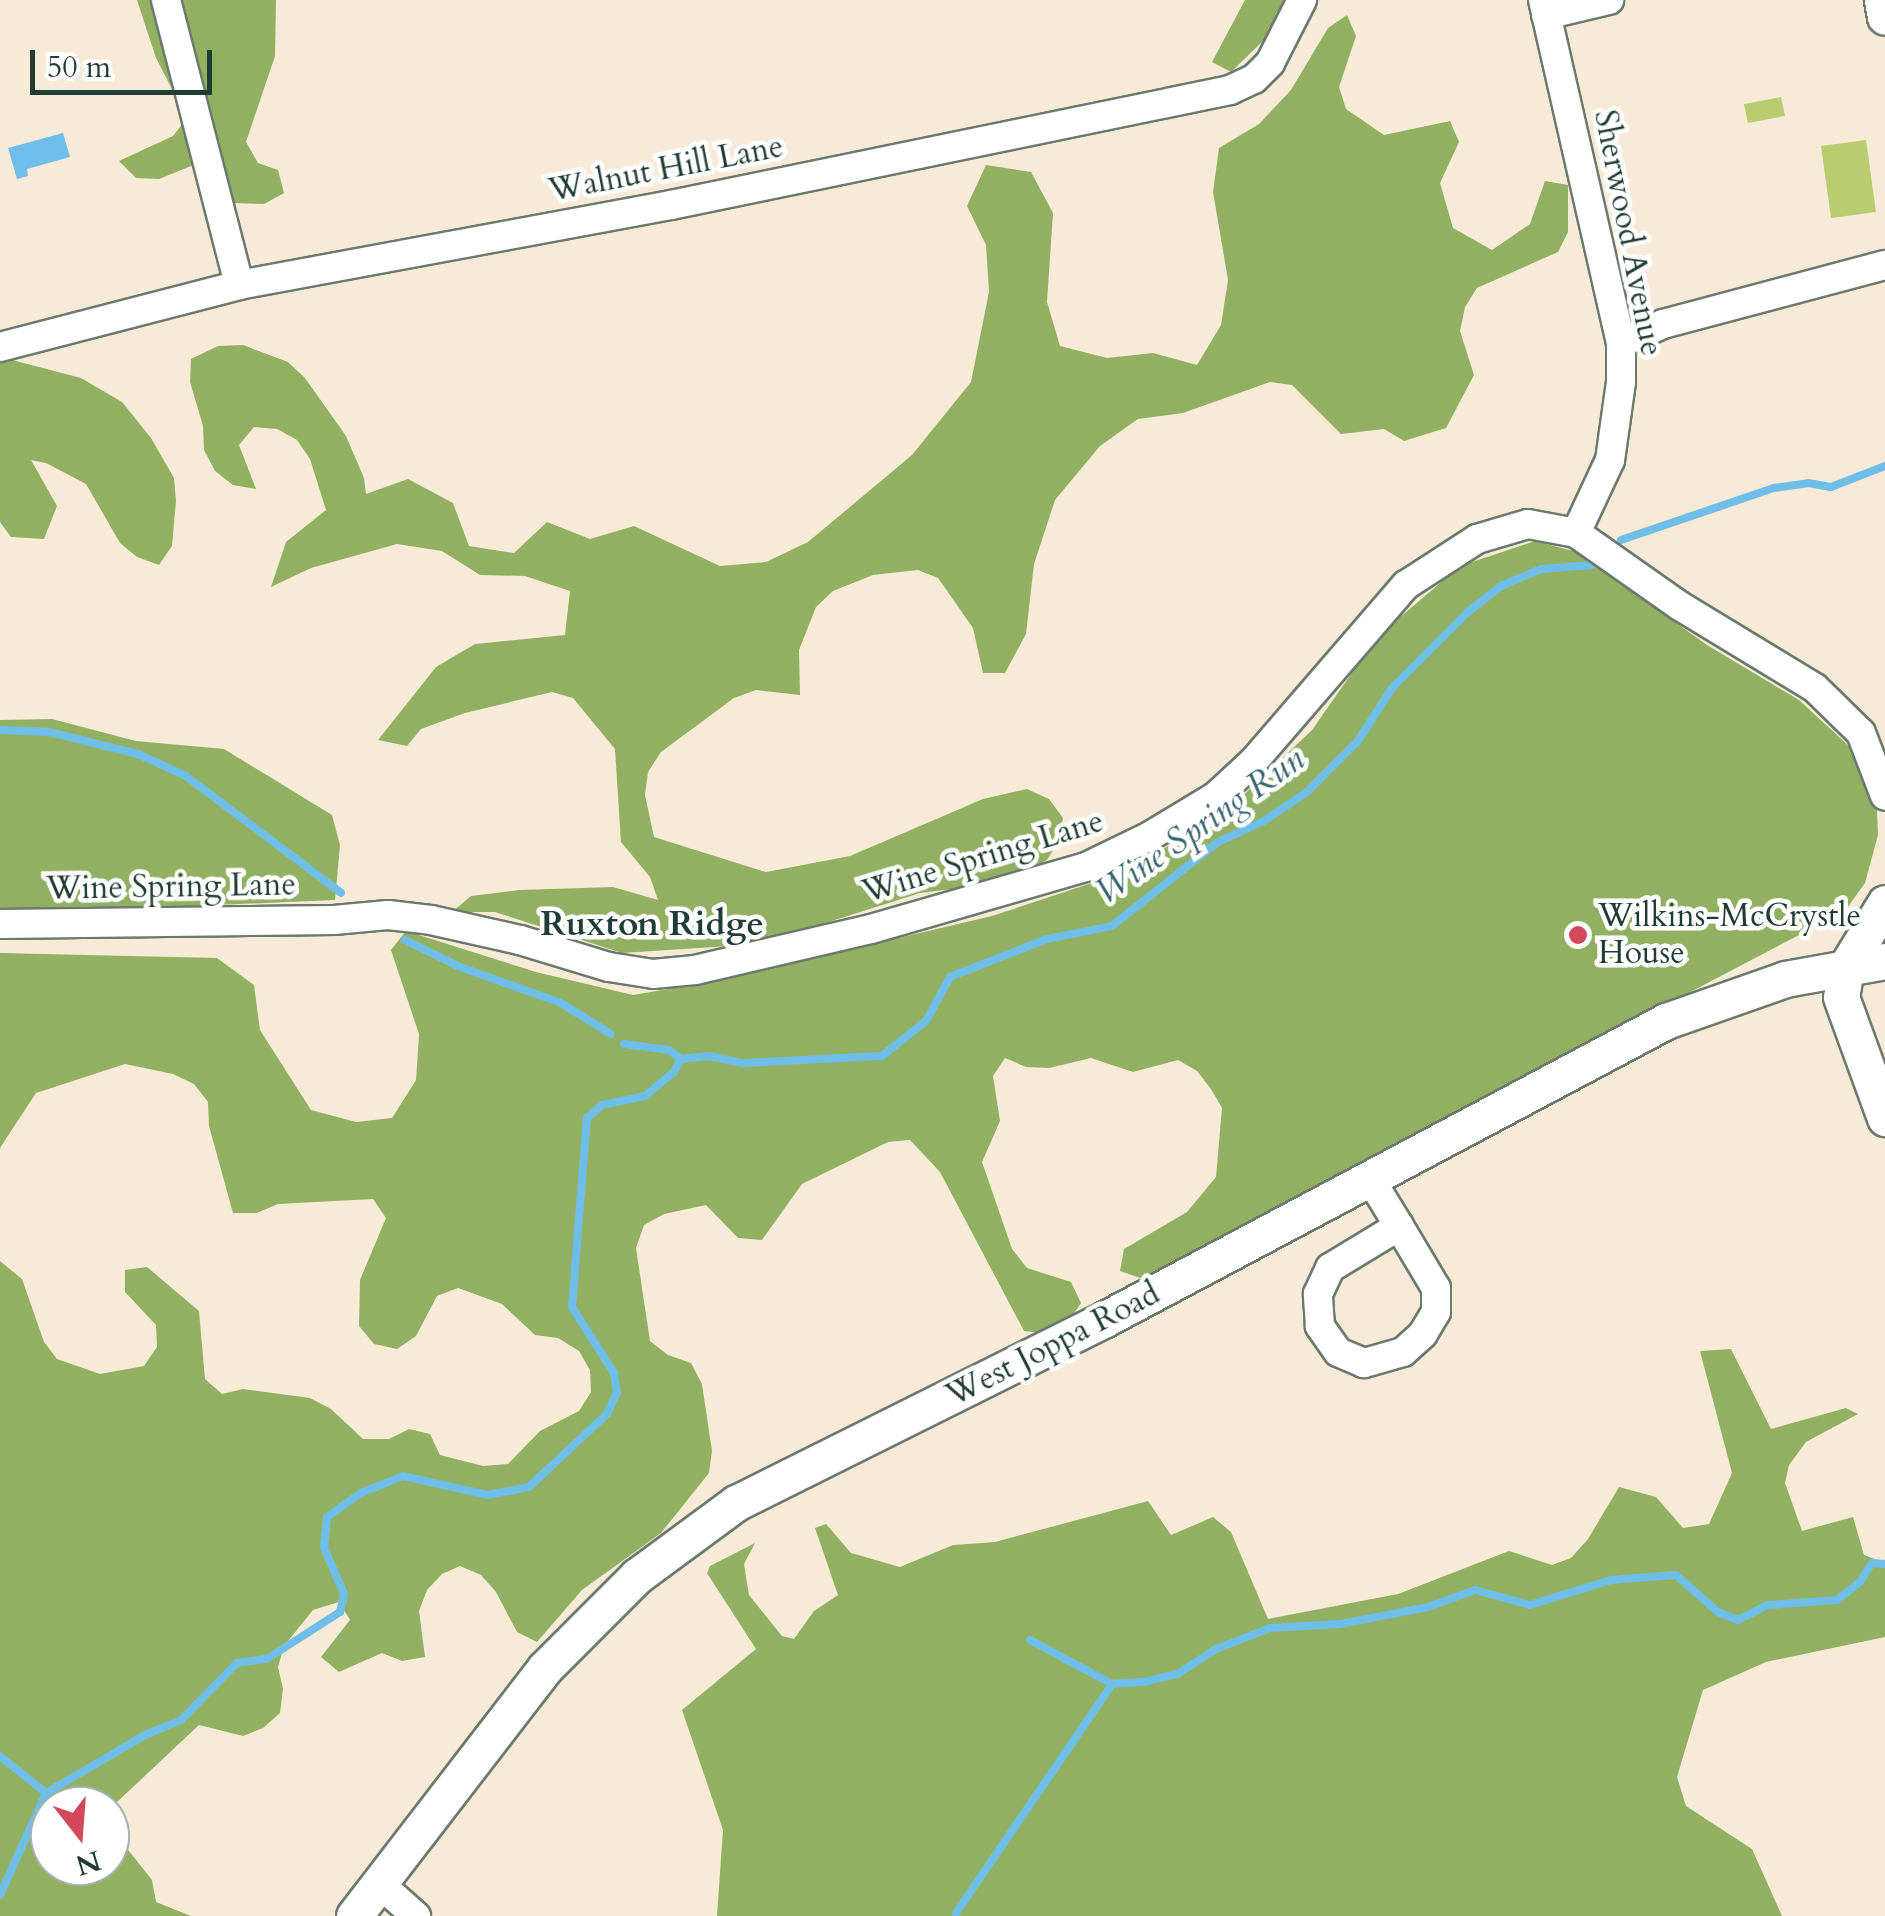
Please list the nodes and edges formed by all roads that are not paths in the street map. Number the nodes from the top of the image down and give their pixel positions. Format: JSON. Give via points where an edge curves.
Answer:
{"nodes":[{"id":1,"x":166,"y":0,"type":"edge"},
{"id":2,"x":1302,"y":0,"type":"edge"},
{"id":3,"x":1608,"y":0,"type":"edge"},
{"id":4,"x":1882,"y":0,"type":"edge"},
{"id":5,"x":1545,"y":8,"type":"edge"},
{"id":6,"x":1885,"y":16,"type":"edge"},
{"id":7,"x":1885,"y":265,"type":"edge"},
{"id":8,"x":239,"y":286,"type":"junction"},
{"id":9,"x":1621,"y":343,"type":"junction"},
{"id":10,"x":0,"y":347,"type":"edge"},
{"id":11,"x":1576,"y":533,"type":"junction"},
{"id":12,"x":1885,"y":796,"type":"edge"},
{"id":13,"x":1885,"y":903,"type":"edge"},
{"id":14,"x":0,"y":924,"type":"edge"},
{"id":15,"x":1885,"y":961,"type":"edge"},
{"id":16,"x":1846,"y":967,"type":"junction"},
{"id":17,"x":1885,"y":1118,"type":"edge"},
{"id":18,"x":1371,"y":1180,"type":"junction"},
{"id":19,"x":1400,"y":1226,"type":"junction"},
{"id":20,"x":381,"y":1885,"type":"junction"},
{"id":21,"x":354,"y":1916,"type":"edge"},
{"id":22,"x":416,"y":1916,"type":"edge"}],
"edges":[{"from":1,"to":8,"type":"street"},
{"from":2,"to":8,"type":"street","name":"Walnut Hill Lane","via":[[1270,63],[1230,90],[671,206]]},
{"from":3,"to":5,"type":"street"},
{"from":4,"to":6,"type":"street"},
{"from":5,"to":9,"type":"street","name":"Sherwood Avenue"},
{"from":7,"to":9,"type":"street","via":[[1664,324]]},
{"from":8,"to":10,"type":"street","name":"Walnut Hill Lane"},
{"from":9,"to":11,"type":"street","name":"Sherwood Avenue","via":[[1610,460]]},
{"from":11,"to":12,"type":"street","name":"Wine Spring Lane","via":[[1815,688],[1860,733]]},
{"from":11,"to":14,"type":"street","name":"Wine Spring Lane","via":[[1528,524],[1442,558],[1359,635],[1253,762],[1216,796],[1150,836],[1086,867],[870,929],[653,974],[388,915]]},
{"from":13,"to":16,"type":"street"},
{"from":15,"to":16,"type":"street","name":"West Joppa Road"},
{"from":16,"to":17,"type":"street","via":[[1842,996]]},
{"from":16,"to":18,"type":"street","name":"West Joppa Road","via":[[1770,984],[1666,1021]]},
{"from":18,"to":19,"type":"street"},
{"from":18,"to":20,"type":"street","name":"West Joppa Road","via":[[708,1520],[638,1576],[545,1668]]},
{"from":19,"to":19,"type":"street","via":[[1330,1268],[1318,1294],[1320,1326],[1338,1352],[1364,1363],[1403,1352],[1436,1312],[1436,1288]]},
{"from":20,"to":21,"type":"street","name":"West Joppa Road"},
{"from":20,"to":22,"type":"street"}]}
